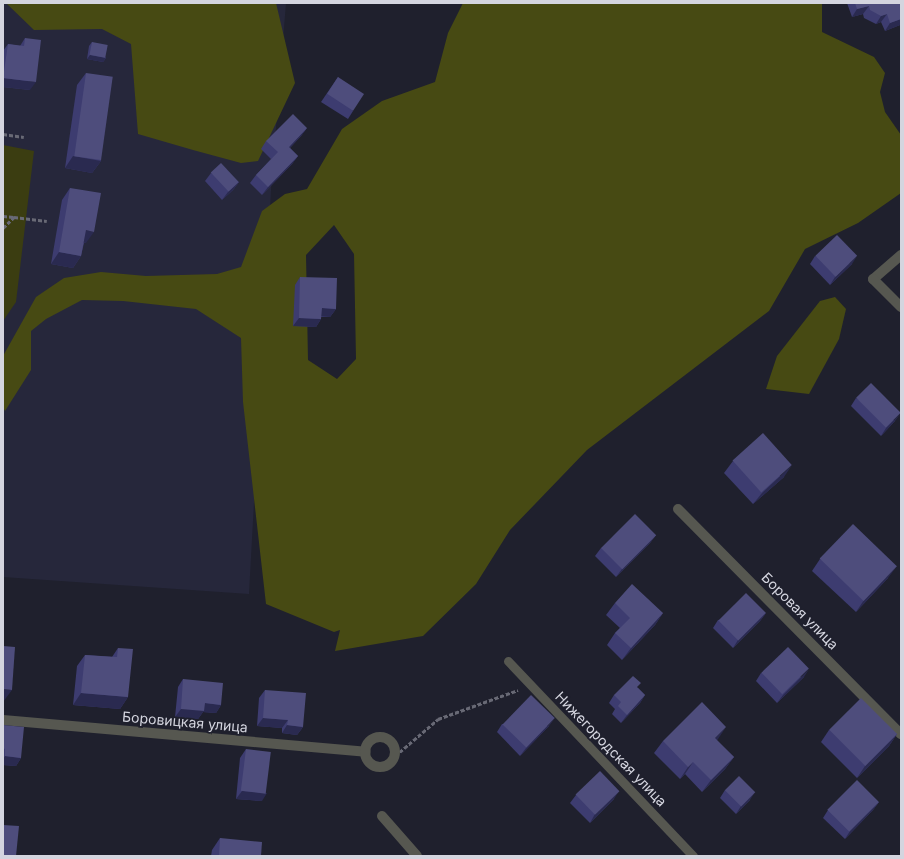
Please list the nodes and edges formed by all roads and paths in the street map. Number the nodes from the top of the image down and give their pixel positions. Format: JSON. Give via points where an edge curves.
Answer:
{"nodes":[{"id":1,"x":3,"y":134,"type":"edge"},
{"id":2,"x":24,"y":137,"type":"dead end"},
{"id":3,"x":3,"y":216,"type":"edge"},
{"id":4,"x":14,"y":218,"type":"junction"},
{"id":5,"x":47,"y":221,"type":"dead end"},
{"id":6,"x":3,"y":228,"type":"edge"},
{"id":7,"x":901,"y":255,"type":"edge"},
{"id":8,"x":901,"y":307,"type":"edge"},
{"id":9,"x":678,"y":509,"type":"dead end"},
{"id":10,"x":508,"y":661,"type":"dead end"},
{"id":11,"x":532,"y":686,"type":"junction"},
{"id":12,"x":3,"y":720,"type":"edge"},
{"id":13,"x":901,"y":734,"type":"edge"},
{"id":14,"x":366,"y":752,"type":"junction"},
{"id":15,"x":394,"y":756,"type":"junction"},
{"id":16,"x":382,"y":816,"type":"dead end"},
{"id":17,"x":417,"y":856,"type":"edge"},
{"id":18,"x":694,"y":856,"type":"edge"}],
"edges":[{"from":1,"to":2,"type":"path"},
{"from":3,"to":4,"type":"path"},
{"from":4,"to":5,"type":"path"},
{"from":4,"to":6,"type":"path"},
{"from":7,"to":8,"type":"street","via":[[873,279]]},
{"from":9,"to":13,"type":"street","name":"Боровая улица"},
{"from":10,"to":11,"type":"lane","name":"Нижегородская улица"},
{"from":11,"to":15,"type":"path","via":[[438,719]]},
{"from":11,"to":18,"type":"lane","name":"Нижегородская улица"},
{"from":12,"to":14,"type":"street","name":"Боровицкая улица"},
{"from":14,"to":15,"type":"street","via":[[366,758],[375,766],[387,765]]},
{"from":14,"to":15,"type":"street","via":[[371,741],[382,738],[393,744]]},
{"from":16,"to":17,"type":"street"}]}
